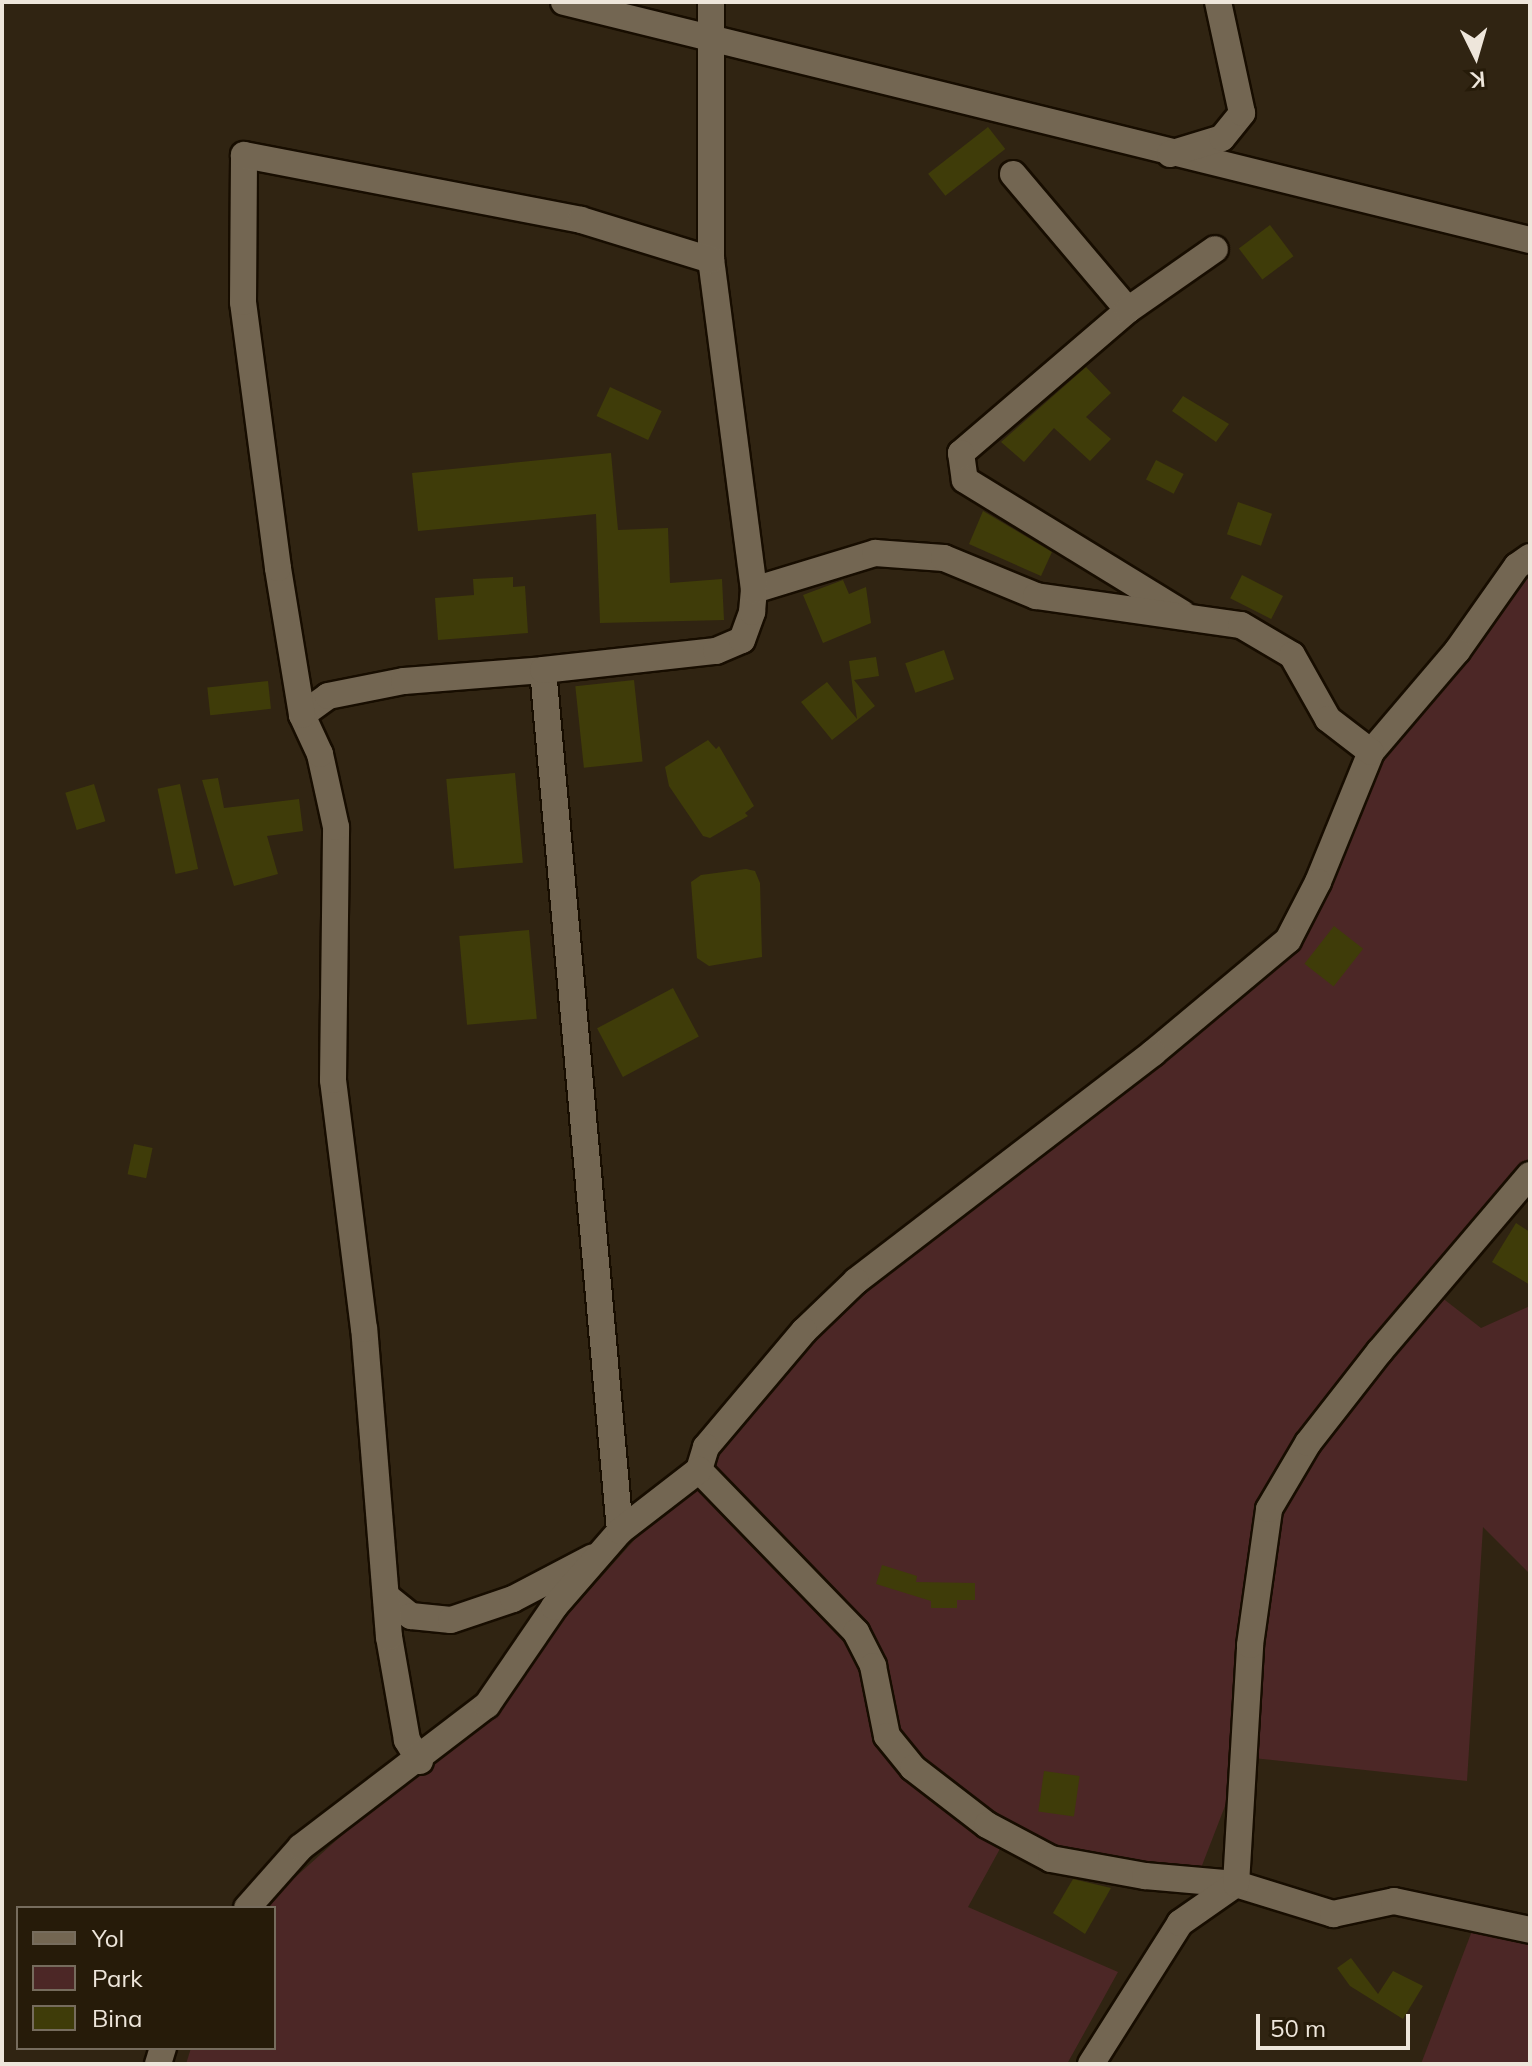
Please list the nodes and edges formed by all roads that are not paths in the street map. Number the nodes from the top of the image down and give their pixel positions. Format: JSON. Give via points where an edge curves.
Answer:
{"nodes":[{"id":1,"x":564,"y":2,"type":"edge"},
{"id":2,"x":711,"y":2,"type":"edge"},
{"id":3,"x":1218,"y":2,"type":"edge"},
{"id":4,"x":710,"y":38,"type":"junction"},
{"id":5,"x":1170,"y":154,"type":"junction"},
{"id":6,"x":1013,"y":174,"type":"dead end"},
{"id":7,"x":1530,"y":240,"type":"edge"},
{"id":8,"x":1215,"y":249,"type":"dead end"},
{"id":9,"x":711,"y":260,"type":"junction"},
{"id":10,"x":1128,"y":310,"type":"junction"},
{"id":11,"x":1530,"y":557,"type":"edge"},
{"id":12,"x":754,"y":590,"type":"junction"},
{"id":13,"x":1189,"y":617,"type":"junction"},
{"id":14,"x":543,"y":670,"type":"junction"},
{"id":15,"x":302,"y":715,"type":"junction"},
{"id":16,"x":1371,"y":752,"type":"junction"},
{"id":17,"x":1530,"y":1175,"type":"edge"},
{"id":18,"x":699,"y":1470,"type":"junction"},
{"id":19,"x":620,"y":1531,"type":"junction"},
{"id":20,"x":600,"y":1554,"type":"junction"},
{"id":21,"x":386,"y":1596,"type":"junction"},
{"id":22,"x":420,"y":1761,"type":"junction"},
{"id":23,"x":1236,"y":1884,"type":"junction"},
{"id":24,"x":249,"y":1906,"type":"edge"},
{"id":25,"x":1530,"y":1930,"type":"edge"},
{"id":26,"x":1091,"y":2064,"type":"edge"}],
"edges":[{"from":1,"to":4,"type":"street"},
{"from":2,"to":4,"type":"street"},
{"from":3,"to":5,"type":"street","via":[[1242,113],[1222,138]]},
{"from":4,"to":5,"type":"street"},
{"from":4,"to":9,"type":"street"},
{"from":5,"to":7,"type":"street"},
{"from":6,"to":10,"type":"street"},
{"from":8,"to":10,"type":"street"},
{"from":9,"to":12,"type":"street"},
{"from":9,"to":15,"type":"street","via":[[581,220],[244,155],[243,302]]},
{"from":10,"to":13,"type":"street","via":[[961,453],[965,480]]},
{"from":11,"to":16,"type":"street","via":[[1517,566],[1457,651]]},
{"from":12,"to":13,"type":"street","via":[[875,553],[944,558],[1036,596]]},
{"from":12,"to":14,"type":"street","via":[[742,640],[716,651]]},
{"from":13,"to":16,"type":"street","via":[[1241,625],[1292,655],[1328,719]]},
{"from":14,"to":15,"type":"street","via":[[404,681],[328,696]]},
{"from":14,"to":19,"type":"street"},
{"from":15,"to":21,"type":"street","via":[[320,754],[336,827],[333,1080],[364,1329]]},
{"from":16,"to":18,"type":"street","via":[[1318,882],[1288,940],[1142,1062],[856,1281],[804,1331],[706,1447]]},
{"from":17,"to":23,"type":"street","via":[[1308,1443],[1269,1509],[1250,1645]]},
{"from":18,"to":19,"type":"street"},
{"from":18,"to":23,"type":"street","via":[[856,1632],[873,1666],[887,1736],[913,1768],[987,1825],[1051,1859],[1145,1876]]},
{"from":19,"to":20,"type":"street"},
{"from":20,"to":21,"type":"street","via":[[513,1599],[451,1620],[411,1616]]},
{"from":20,"to":22,"type":"street","via":[[554,1607],[487,1705]]},
{"from":21,"to":22,"type":"street","via":[[407,1740]]},
{"from":22,"to":24,"type":"street","via":[[301,1847]]},
{"from":23,"to":25,"type":"street","via":[[1333,1914],[1394,1901]]},
{"from":23,"to":26,"type":"street","via":[[1180,1923]]}]}
